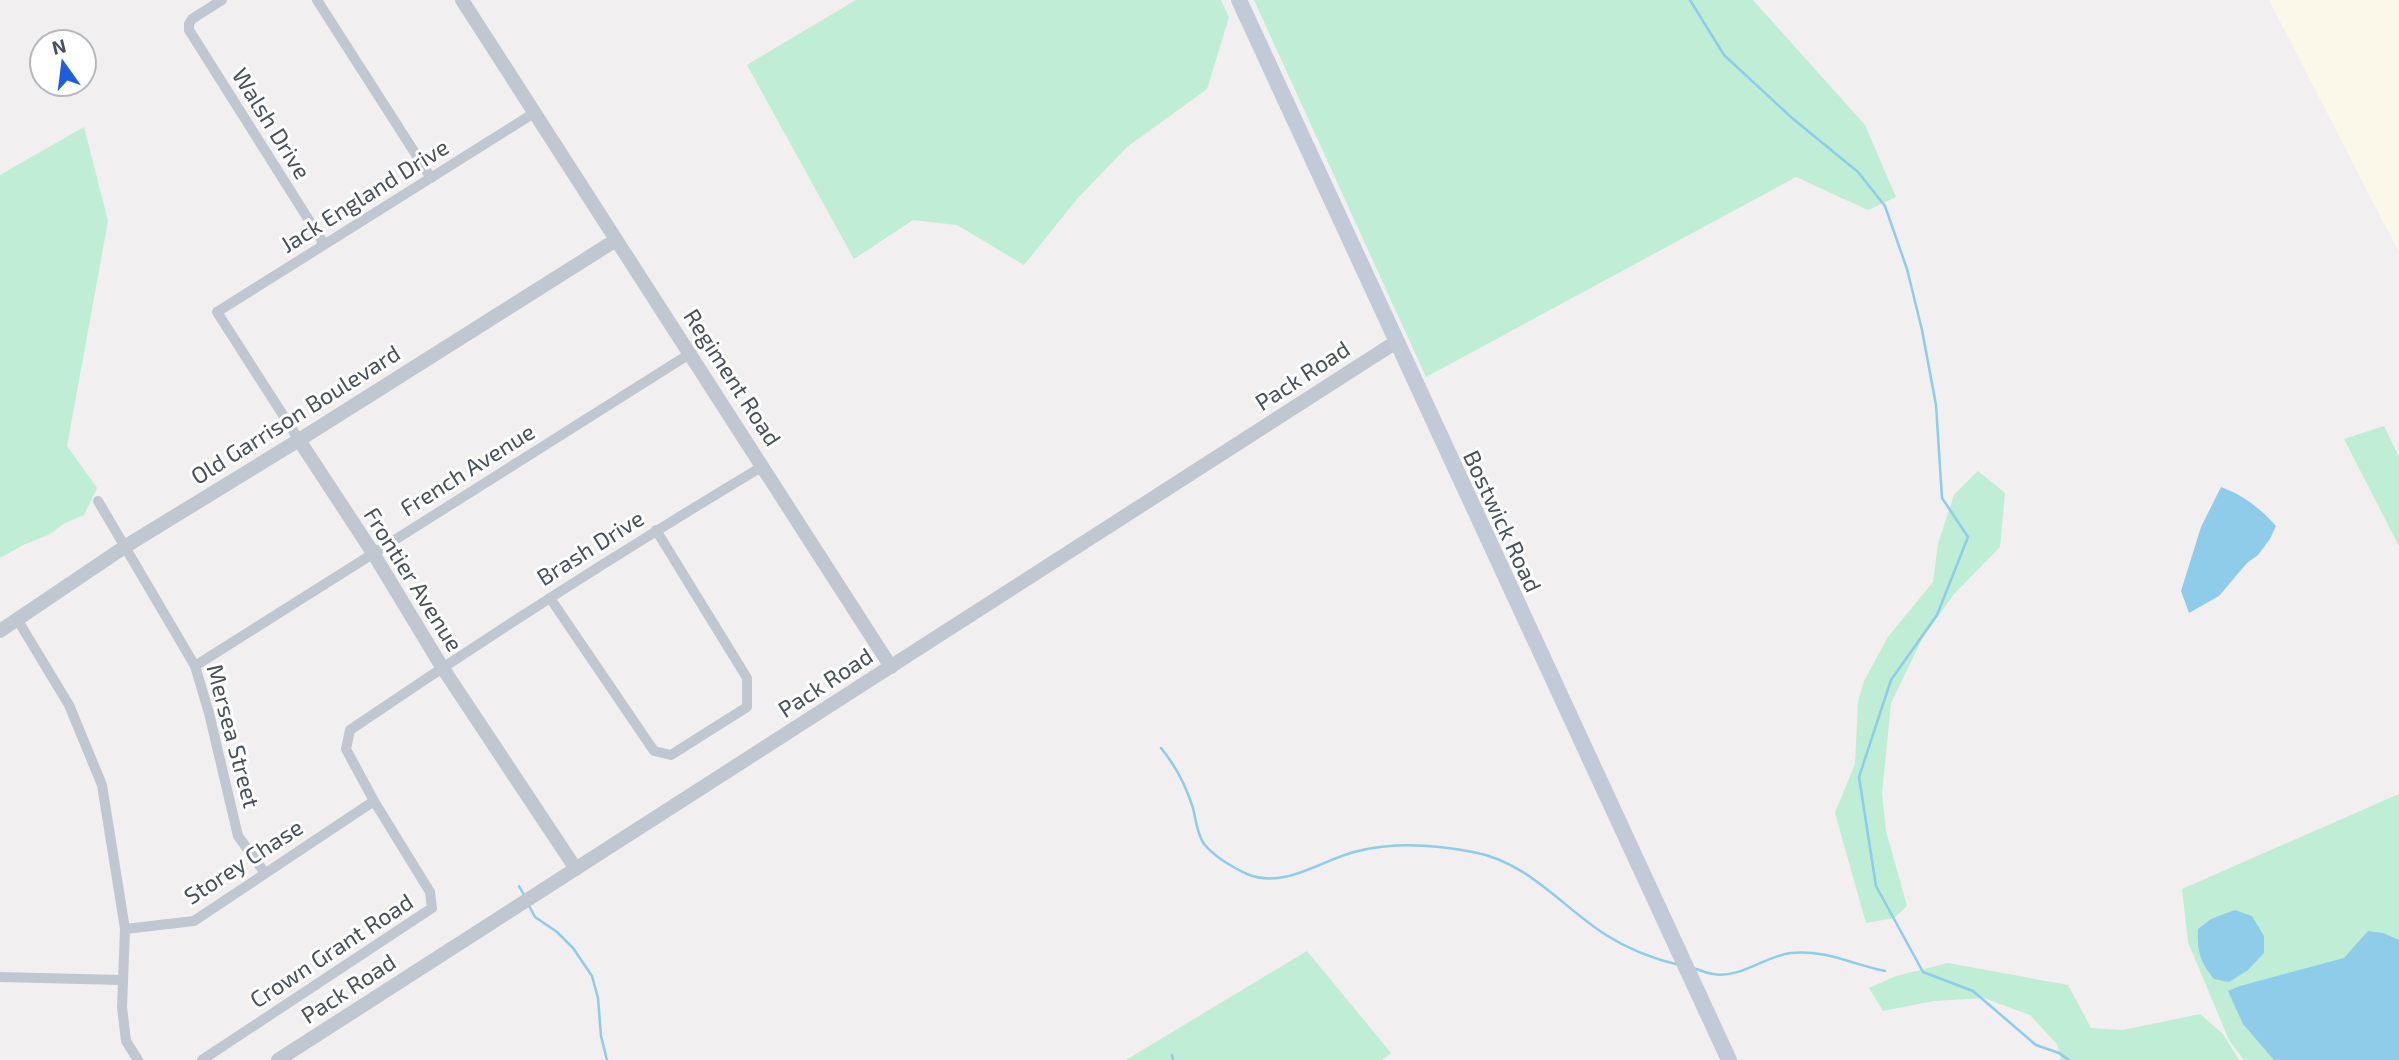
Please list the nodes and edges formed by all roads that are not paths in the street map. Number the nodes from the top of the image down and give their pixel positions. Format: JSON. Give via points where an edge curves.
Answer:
{"nodes":[{"id":1,"x":222,"y":0,"type":"edge"},
{"id":2,"x":317,"y":0,"type":"edge"},
{"id":3,"x":462,"y":0,"type":"edge"},
{"id":4,"x":1239,"y":0,"type":"edge"},
{"id":5,"x":534,"y":113,"type":"junction"},
{"id":6,"x":431,"y":178,"type":"junction"},
{"id":7,"x":616,"y":240,"type":"junction"},
{"id":8,"x":324,"y":244,"type":"junction"},
{"id":9,"x":217,"y":312,"type":"joint"},
{"id":10,"x":1396,"y":342,"type":"junction"},
{"id":11,"x":691,"y":353,"type":"junction"},
{"id":12,"x":299,"y":440,"type":"junction"},
{"id":13,"x":763,"y":466,"type":"junction"},
{"id":14,"x":98,"y":501,"type":"dead end"},
{"id":15,"x":656,"y":530,"type":"junction"},
{"id":16,"x":126,"y":545,"type":"junction"},
{"id":17,"x":373,"y":553,"type":"junction"},
{"id":18,"x":550,"y":598,"type":"junction"},
{"id":19,"x":17,"y":620,"type":"junction"},
{"id":20,"x":0,"y":631,"type":"edge"},
{"id":21,"x":195,"y":666,"type":"junction"},
{"id":22,"x":442,"y":667,"type":"junction"},
{"id":23,"x":891,"y":667,"type":"junction"},
{"id":24,"x":374,"y":802,"type":"junction"},
{"id":25,"x":576,"y":869,"type":"junction"},
{"id":26,"x":265,"y":873,"type":"junction"},
{"id":27,"x":125,"y":929,"type":"junction"},
{"id":28,"x":0,"y":977,"type":"edge"},
{"id":29,"x":123,"y":980,"type":"junction"},
{"id":30,"x":138,"y":1060,"type":"edge"},
{"id":31,"x":202,"y":1060,"type":"edge"},
{"id":32,"x":278,"y":1060,"type":"edge"},
{"id":33,"x":1729,"y":1060,"type":"edge"}],
"edges":[{"from":1,"to":8,"type":"street","name":"Walsh Drive","via":[[189,24],[189,30]]},
{"from":2,"to":6,"type":"street"},
{"from":3,"to":5,"type":"street","name":"Regiment Road"},
{"from":4,"to":10,"type":"main road","name":"Bostwick Road"},
{"from":5,"to":6,"type":"street","name":"Jack England Drive"},
{"from":5,"to":7,"type":"street","name":"Regiment Road"},
{"from":6,"to":8,"type":"street","name":"Jack England Drive"},
{"from":7,"to":11,"type":"street","name":"Regiment Road"},
{"from":7,"to":12,"type":"street","name":"Old Garrison Boulevard"},
{"from":8,"to":9,"type":"street","name":"Jack England Drive"},
{"from":9,"to":12,"type":"street","name":"Frontier Avenue"},
{"from":10,"to":23,"type":"street","name":"Pack Road"},
{"from":10,"to":33,"type":"main road","name":"Bostwick Road"},
{"from":11,"to":13,"type":"street","name":"Regiment Road"},
{"from":11,"to":17,"type":"street","name":"French Avenue"},
{"from":12,"to":16,"type":"street","name":"Old Garrison Boulevard"},
{"from":12,"to":17,"type":"street","name":"Frontier Avenue"},
{"from":13,"to":15,"type":"street","name":"Brash Drive"},
{"from":13,"to":23,"type":"street","name":"Regiment Road"},
{"from":14,"to":16,"type":"street","name":"Mersea Street"},
{"from":15,"to":18,"type":"street","name":"Brash Drive"},
{"from":15,"to":18,"type":"street","via":[[747,678],[747,706],[671,755],[654,751]]},
{"from":16,"to":19,"type":"street","name":"Old Garrison Boulevard"},
{"from":16,"to":21,"type":"street","name":"Mersea Street"},
{"from":17,"to":21,"type":"street","name":"French Avenue"},
{"from":17,"to":22,"type":"street","name":"Frontier Avenue"},
{"from":18,"to":22,"type":"street","name":"Brash Drive"},
{"from":19,"to":20,"type":"street","name":"Old Garrison Boulevard"},
{"from":19,"to":27,"type":"street","via":[[69,705],[102,785]]},
{"from":21,"to":26,"type":"street","name":"Mersea Street","via":[[239,836]]},
{"from":22,"to":24,"type":"street","name":"Crown Grant Road","via":[[350,730],[346,749]]},
{"from":22,"to":25,"type":"street","name":"Frontier Avenue"},
{"from":23,"to":25,"type":"street","name":"Pack Road"},
{"from":24,"to":26,"type":"street","name":"Storey Chase"},
{"from":24,"to":31,"type":"street","name":"Crown Grant Road","via":[[430,892],[432,908]]},
{"from":25,"to":32,"type":"street","name":"Pack Road"},
{"from":26,"to":27,"type":"street","name":"Storey Chase","via":[[194,921]]},
{"from":27,"to":29,"type":"street"},
{"from":28,"to":29,"type":"street"},
{"from":29,"to":30,"type":"street","via":[[126,1041]]}]}
